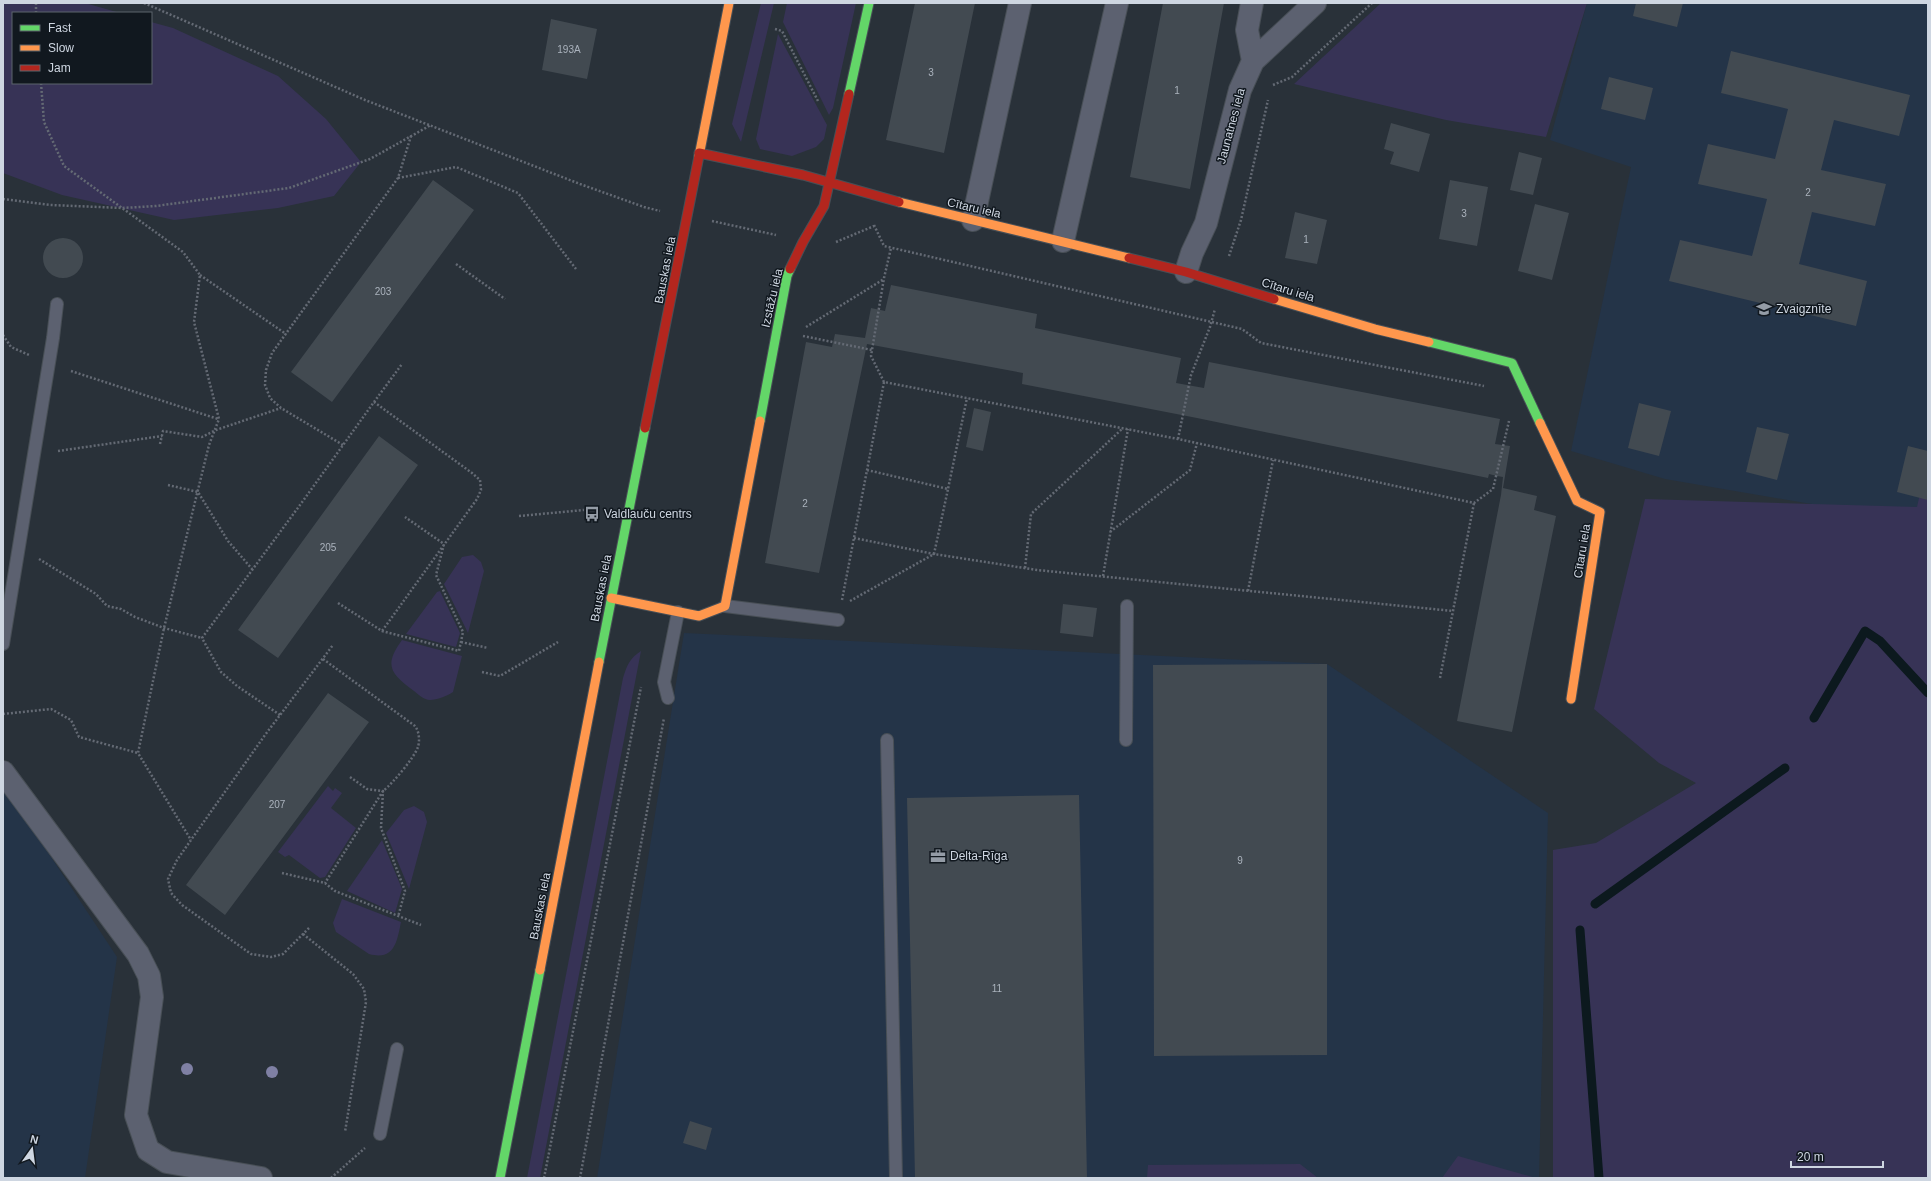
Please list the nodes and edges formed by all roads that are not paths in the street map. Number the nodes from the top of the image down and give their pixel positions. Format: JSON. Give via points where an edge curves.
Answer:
{"nodes":[{"id":1,"x":729,"y":3,"type":"edge"},
{"id":2,"x":869,"y":3,"type":"edge"},
{"id":3,"x":1020,"y":3,"type":"edge"},
{"id":4,"x":1117,"y":3,"type":"edge"},
{"id":5,"x":1252,"y":3,"type":"edge"},
{"id":6,"x":1315,"y":3,"type":"edge"},
{"id":7,"x":1253,"y":61,"type":"junction"},
{"id":8,"x":699,"y":153,"type":"junction"},
{"id":9,"x":830,"y":183,"type":"junction"},
{"id":10,"x":973,"y":220,"type":"junction"},
{"id":11,"x":1063,"y":241,"type":"junction"},
{"id":12,"x":1186,"y":272,"type":"junction"},
{"id":13,"x":57,"y":304,"type":"dead end"},
{"id":14,"x":611,"y":598,"type":"junction"},
{"id":15,"x":725,"y":606,"type":"junction"},
{"id":16,"x":1127,"y":606,"type":"dead end"},
{"id":17,"x":678,"y":612,"type":"junction"},
{"id":18,"x":838,"y":620,"type":"road end"},
{"id":19,"x":3,"y":644,"type":"edge"},
{"id":20,"x":668,"y":698,"type":"road end"},
{"id":21,"x":1571,"y":699,"type":"dead end"},
{"id":22,"x":887,"y":740,"type":"dead end"},
{"id":23,"x":1126,"y":740,"type":"dead end"},
{"id":24,"x":3,"y":772,"type":"edge"},
{"id":25,"x":397,"y":1049,"type":"dead end"},
{"id":26,"x":380,"y":1134,"type":"road end"},
{"id":27,"x":261,"y":1178,"type":"edge"},
{"id":28,"x":500,"y":1178,"type":"edge"},
{"id":29,"x":896,"y":1178,"type":"edge"}],
"edges":[{"from":1,"to":8,"type":"street","name":"Bauskas iela"},
{"from":2,"to":9,"type":"street","name":"Izstāžu iela"},
{"from":3,"to":10,"type":"street"},
{"from":4,"to":11,"type":"street"},
{"from":5,"to":7,"type":"street","via":[[1247,30]]},
{"from":6,"to":7,"type":"street","name":"Jaunatnes iela"},
{"from":7,"to":12,"type":"street","name":"Jaunatnes iela","via":[[1240,90],[1206,223]]},
{"from":8,"to":9,"type":"street","name":"Cītaru iela"},
{"from":8,"to":14,"type":"street","name":"Bauskas iela"},
{"from":9,"to":10,"type":"street","name":"Cītaru iela"},
{"from":9,"to":15,"type":"street","name":"Izstāžu iela","via":[[824,206],[787,276]]},
{"from":10,"to":11,"type":"street","name":"Cītaru iela"},
{"from":11,"to":12,"type":"street","name":"Cītaru iela"},
{"from":12,"to":21,"type":"street","name":"Cītaru iela","via":[[1375,329],[1512,363],[1577,501],[1600,512]]},
{"from":13,"to":19,"type":"lane"},
{"from":14,"to":17,"type":"street"},
{"from":14,"to":28,"type":"street","name":"Bauskas iela"},
{"from":15,"to":17,"type":"street","via":[[699,616]]},
{"from":15,"to":18,"type":"lane"},
{"from":16,"to":23,"type":"lane"},
{"from":17,"to":20,"type":"lane","via":[[664,682]]},
{"from":22,"to":29,"type":"lane"},
{"from":24,"to":27,"type":"street","via":[[138,954],[149,976],[152,997],[136,1115],[148,1150],[167,1162]]},
{"from":25,"to":26,"type":"lane"}]}
